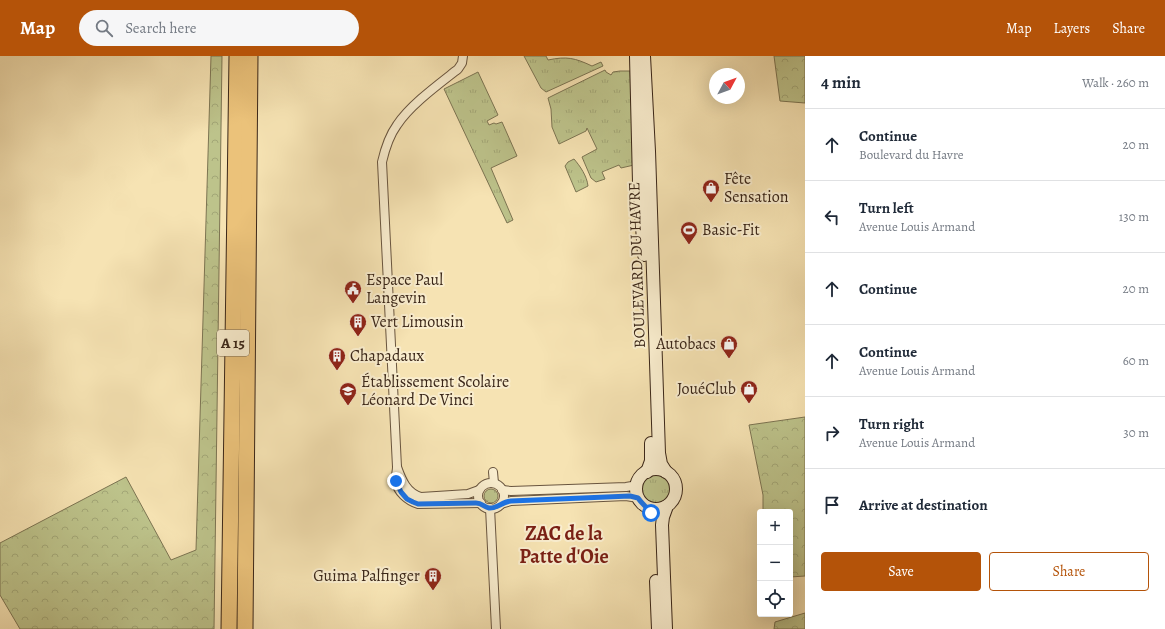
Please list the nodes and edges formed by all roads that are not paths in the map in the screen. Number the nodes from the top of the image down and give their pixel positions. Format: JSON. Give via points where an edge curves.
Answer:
{"nodes":[{"id":1,"x":237,"y":56,"type":"edge"},
{"id":2,"x":250,"y":56,"type":"edge"},
{"id":3,"x":463,"y":56,"type":"edge"},
{"id":4,"x":636,"y":56,"type":"edge"},
{"id":5,"x":644,"y":56,"type":"edge"},
{"id":6,"x":397,"y":467,"type":"junction"},
{"id":7,"x":493,"y":472,"type":"dead end"},
{"id":8,"x":647,"y":472,"type":"junction"},
{"id":9,"x":666,"y":472,"type":"junction"},
{"id":10,"x":638,"y":482,"type":"junction"},
{"id":11,"x":494,"y":483,"type":"junction"},
{"id":12,"x":479,"y":490,"type":"junction"},
{"id":13,"x":502,"y":490,"type":"junction"},
{"id":14,"x":638,"y":498,"type":"junction"},
{"id":15,"x":481,"y":503,"type":"junction"},
{"id":16,"x":501,"y":504,"type":"junction"},
{"id":17,"x":667,"y":506,"type":"junction"},
{"id":18,"x":490,"y":508,"type":"junction"},
{"id":19,"x":648,"y":508,"type":"junction"},
{"id":20,"x":228,"y":629,"type":"edge"},
{"id":21,"x":245,"y":629,"type":"edge"},
{"id":22,"x":496,"y":629,"type":"edge"},
{"id":23,"x":658,"y":629,"type":"edge"},
{"id":24,"x":666,"y":629,"type":"edge"}],
"edges":[{"from":1,"to":20,"type":"highway","number":"A 15"},
{"from":2,"to":21,"type":"highway","number":"A 15"},
{"from":3,"to":6,"type":"street","via":[[458,68],[402,118],[386,146],[382,162]]},
{"from":4,"to":8,"type":"main road","name":"BOULEVARD DU HAVRE","via":[[651,449],[651,461]]},
{"from":5,"to":9,"type":"main road","name":"BOULEVARD DU HAVRE","via":[[659,453]]},
{"from":6,"to":12,"type":"street","via":[[402,480],[414,495],[468,494]]},
{"from":6,"to":15,"type":"street","via":[[398,486],[407,499],[413,502]]},
{"from":7,"to":11,"type":"street"},
{"from":8,"to":9,"type":"main road","via":[[656,469]]},
{"from":8,"to":10,"type":"main road"},
{"from":9,"to":17,"type":"main road","name":"BOULEVARD DU HAVRE","via":[[673,477],[677,488],[674,499]]},
{"from":10,"to":13,"type":"street","via":[[626,487]]},
{"from":10,"to":14,"type":"main road"},
{"from":11,"to":12,"type":"street","via":[[487,484]]},
{"from":11,"to":13,"type":"street"},
{"from":12,"to":15,"type":"street","via":[[478,497]]},
{"from":13,"to":16,"type":"street","via":[[504,497]]},
{"from":14,"to":16,"type":"street","via":[[630,496],[511,501]]},
{"from":14,"to":19,"type":"main road"},
{"from":15,"to":18,"type":"street"},
{"from":16,"to":18,"type":"street"},
{"from":17,"to":19,"type":"main road","via":[[658,509]]},
{"from":17,"to":24,"type":"main road","name":"BOULEVARD DU HAVRE","via":[[662,525]]},
{"from":18,"to":22,"type":"street"},
{"from":19,"to":23,"type":"main road","via":[[654,522]]}]}
